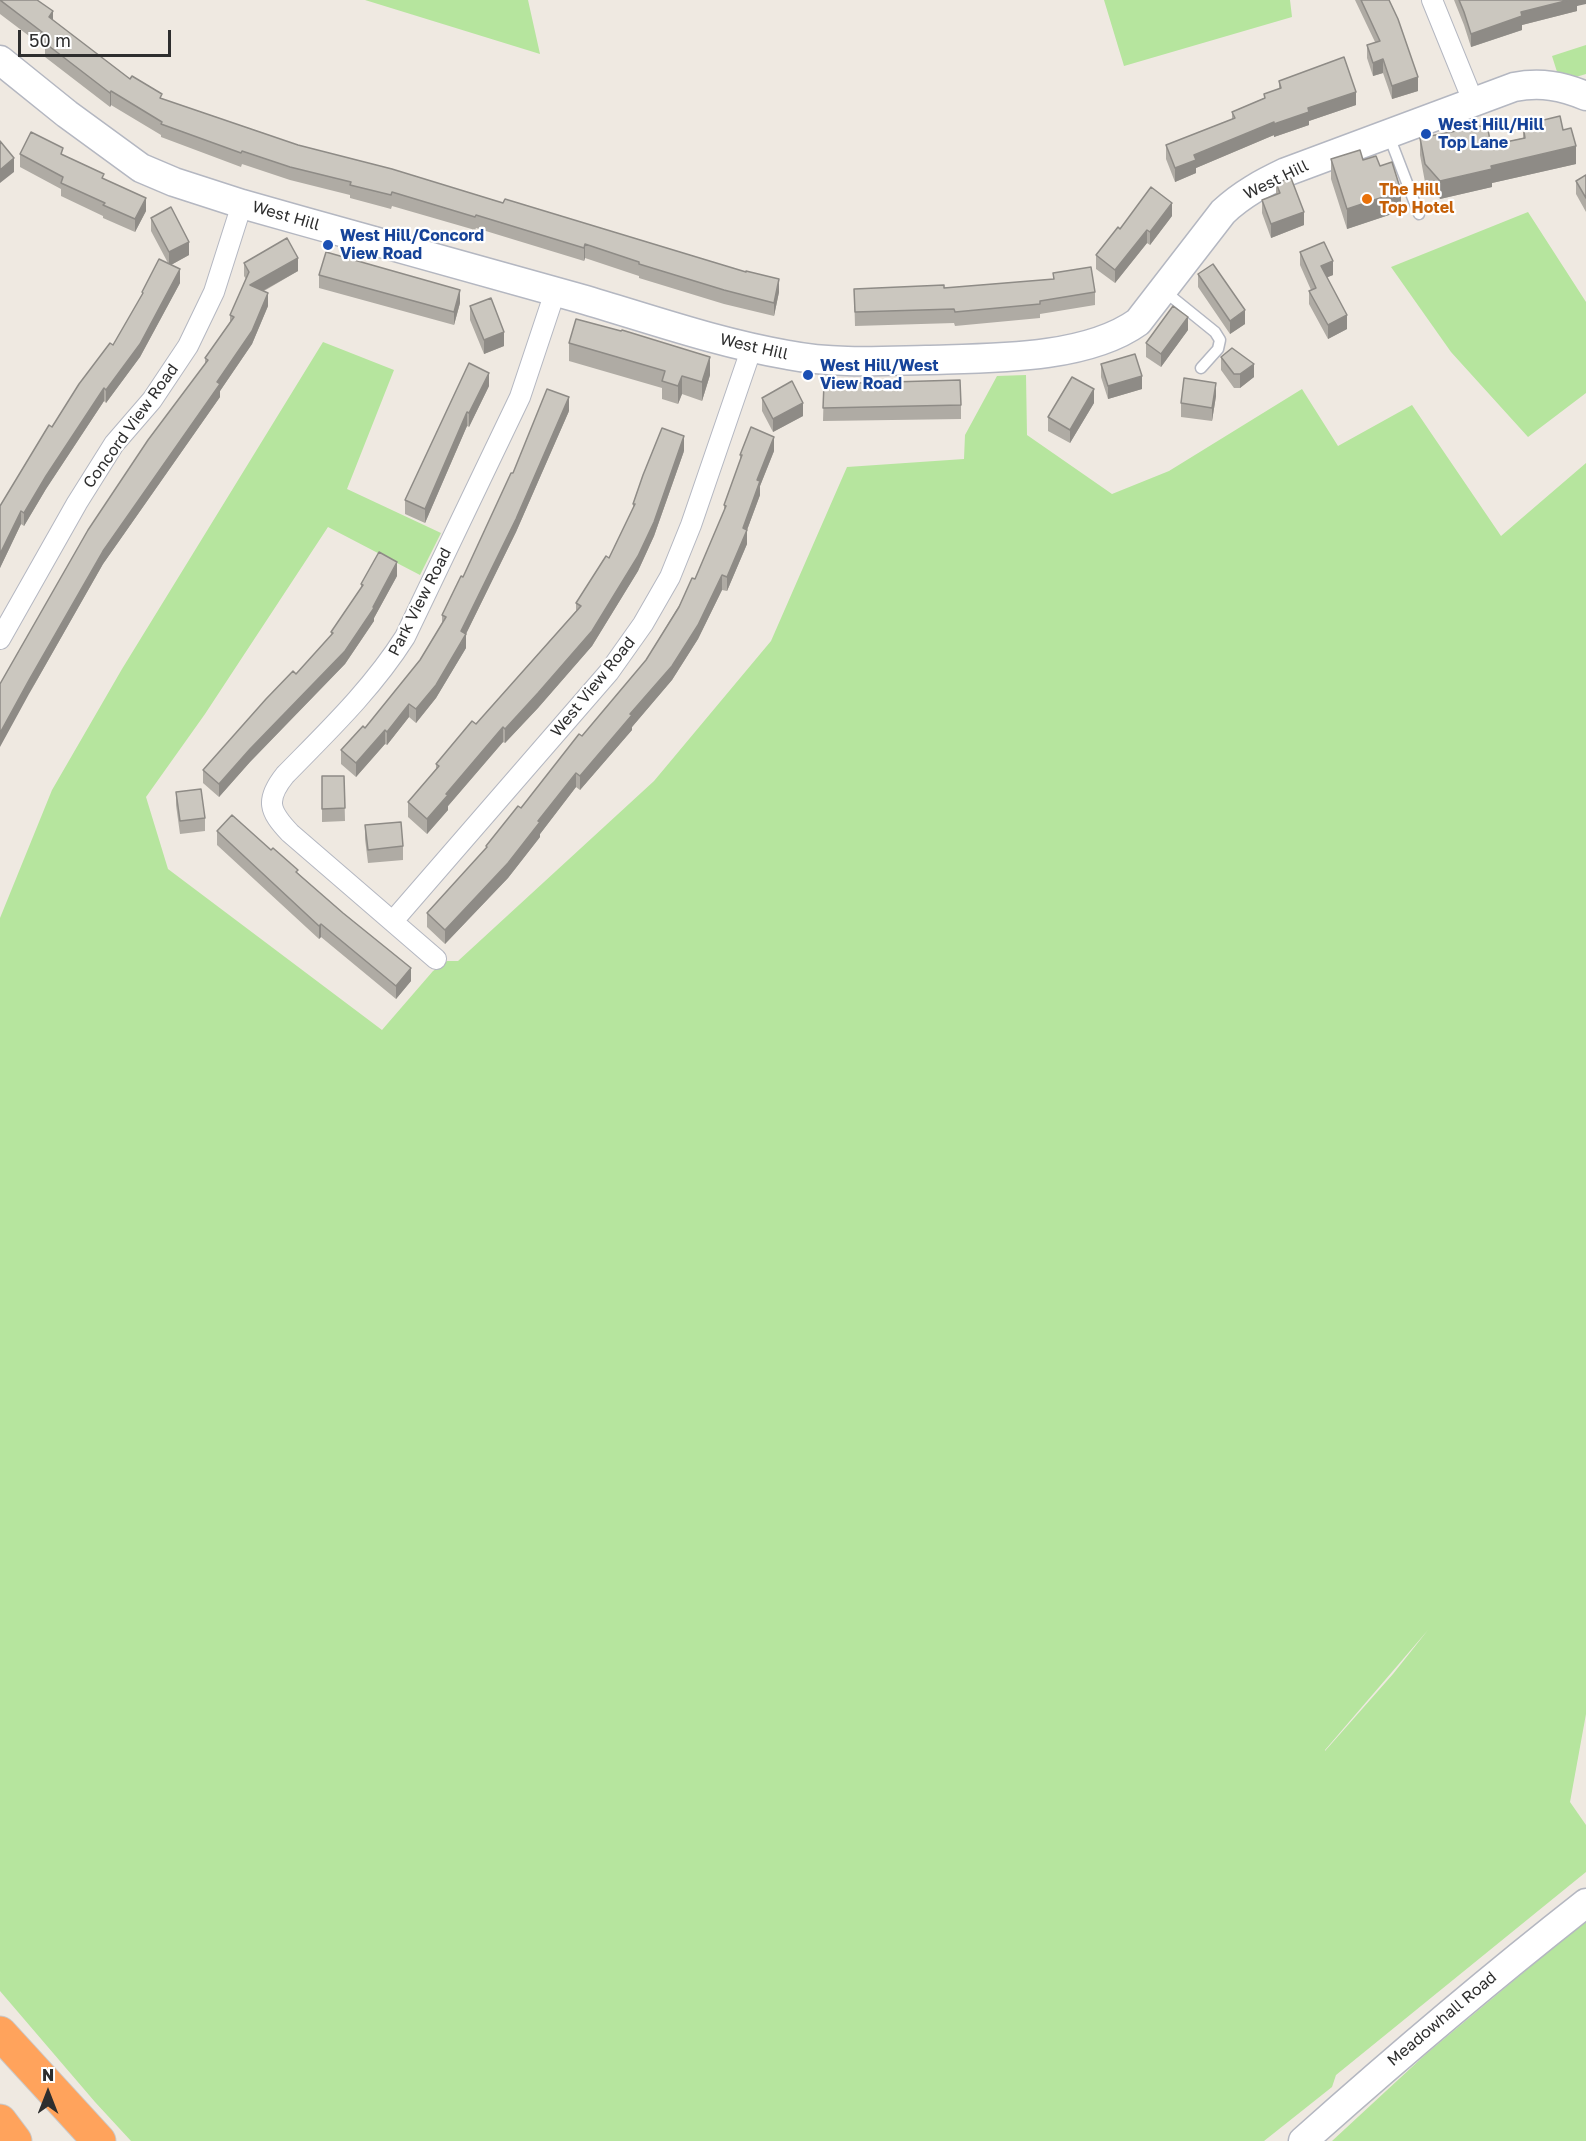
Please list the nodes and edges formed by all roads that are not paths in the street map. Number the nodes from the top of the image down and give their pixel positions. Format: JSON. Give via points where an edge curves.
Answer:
{"nodes":[{"id":1,"x":1432,"y":0,"type":"edge"},
{"id":2,"x":3,"y":68,"type":"edge"},
{"id":3,"x":1586,"y":96,"type":"edge"},
{"id":4,"x":1473,"y":100,"type":"junction"},
{"id":5,"x":1388,"y":133,"type":"junction"},
{"id":6,"x":242,"y":204,"type":"junction"},
{"id":7,"x":1419,"y":214,"type":"dead end"},
{"id":8,"x":1163,"y":290,"type":"junction"},
{"id":9,"x":555,"y":292,"type":"junction"},
{"id":10,"x":752,"y":347,"type":"junction"},
{"id":11,"x":1201,"y":368,"type":"dead end"},
{"id":12,"x":0,"y":639,"type":"edge"},
{"id":13,"x":393,"y":921,"type":"junction"},
{"id":14,"x":436,"y":959,"type":"dead end"},
{"id":15,"x":1586,"y":1903,"type":"edge"},
{"id":16,"x":0,"y":2033,"type":"edge"},
{"id":17,"x":0,"y":2121,"type":"edge"},
{"id":18,"x":15,"y":2141,"type":"edge"},
{"id":19,"x":99,"y":2141,"type":"edge"},
{"id":20,"x":1303,"y":2141,"type":"edge"}],
"edges":[{"from":1,"to":4,"type":"street"},
{"from":2,"to":6,"type":"street","name":"West Hill","via":[[141,168]]},
{"from":3,"to":4,"type":"street","name":"West Hill","via":[[1567,88],[1531,84]]},
{"from":4,"to":5,"type":"street","name":"West Hill"},
{"from":5,"to":7,"type":"lane"},
{"from":5,"to":8,"type":"street","name":"West Hill","via":[[1286,172],[1235,200]]},
{"from":6,"to":9,"type":"street","name":"West Hill"},
{"from":6,"to":12,"type":"street","name":"Concord View Road","via":[[214,292],[188,346],[152,400],[114,444]]},
{"from":8,"to":10,"type":"street","name":"West Hill","via":[[1138,322],[1126,330],[1057,351],[1014,357],[839,362]]},
{"from":8,"to":11,"type":"lane","via":[[1220,340],[1218,349]]},
{"from":9,"to":10,"type":"street","name":"West Hill"},
{"from":9,"to":13,"type":"street","name":"Park View Road","via":[[520,397],[405,637],[367,690],[285,775],[272,797],[274,814],[290,833]]},
{"from":10,"to":13,"type":"street","name":"West View Road","via":[[687,535],[670,577],[643,624],[609,672]]},
{"from":13,"to":14,"type":"street","name":"Park View Road"},
{"from":15,"to":20,"type":"street","name":"Meadowhall Road","via":[[1402,2053]]},
{"from":16,"to":19,"type":"highway"},
{"from":17,"to":18,"type":"highway"}]}
